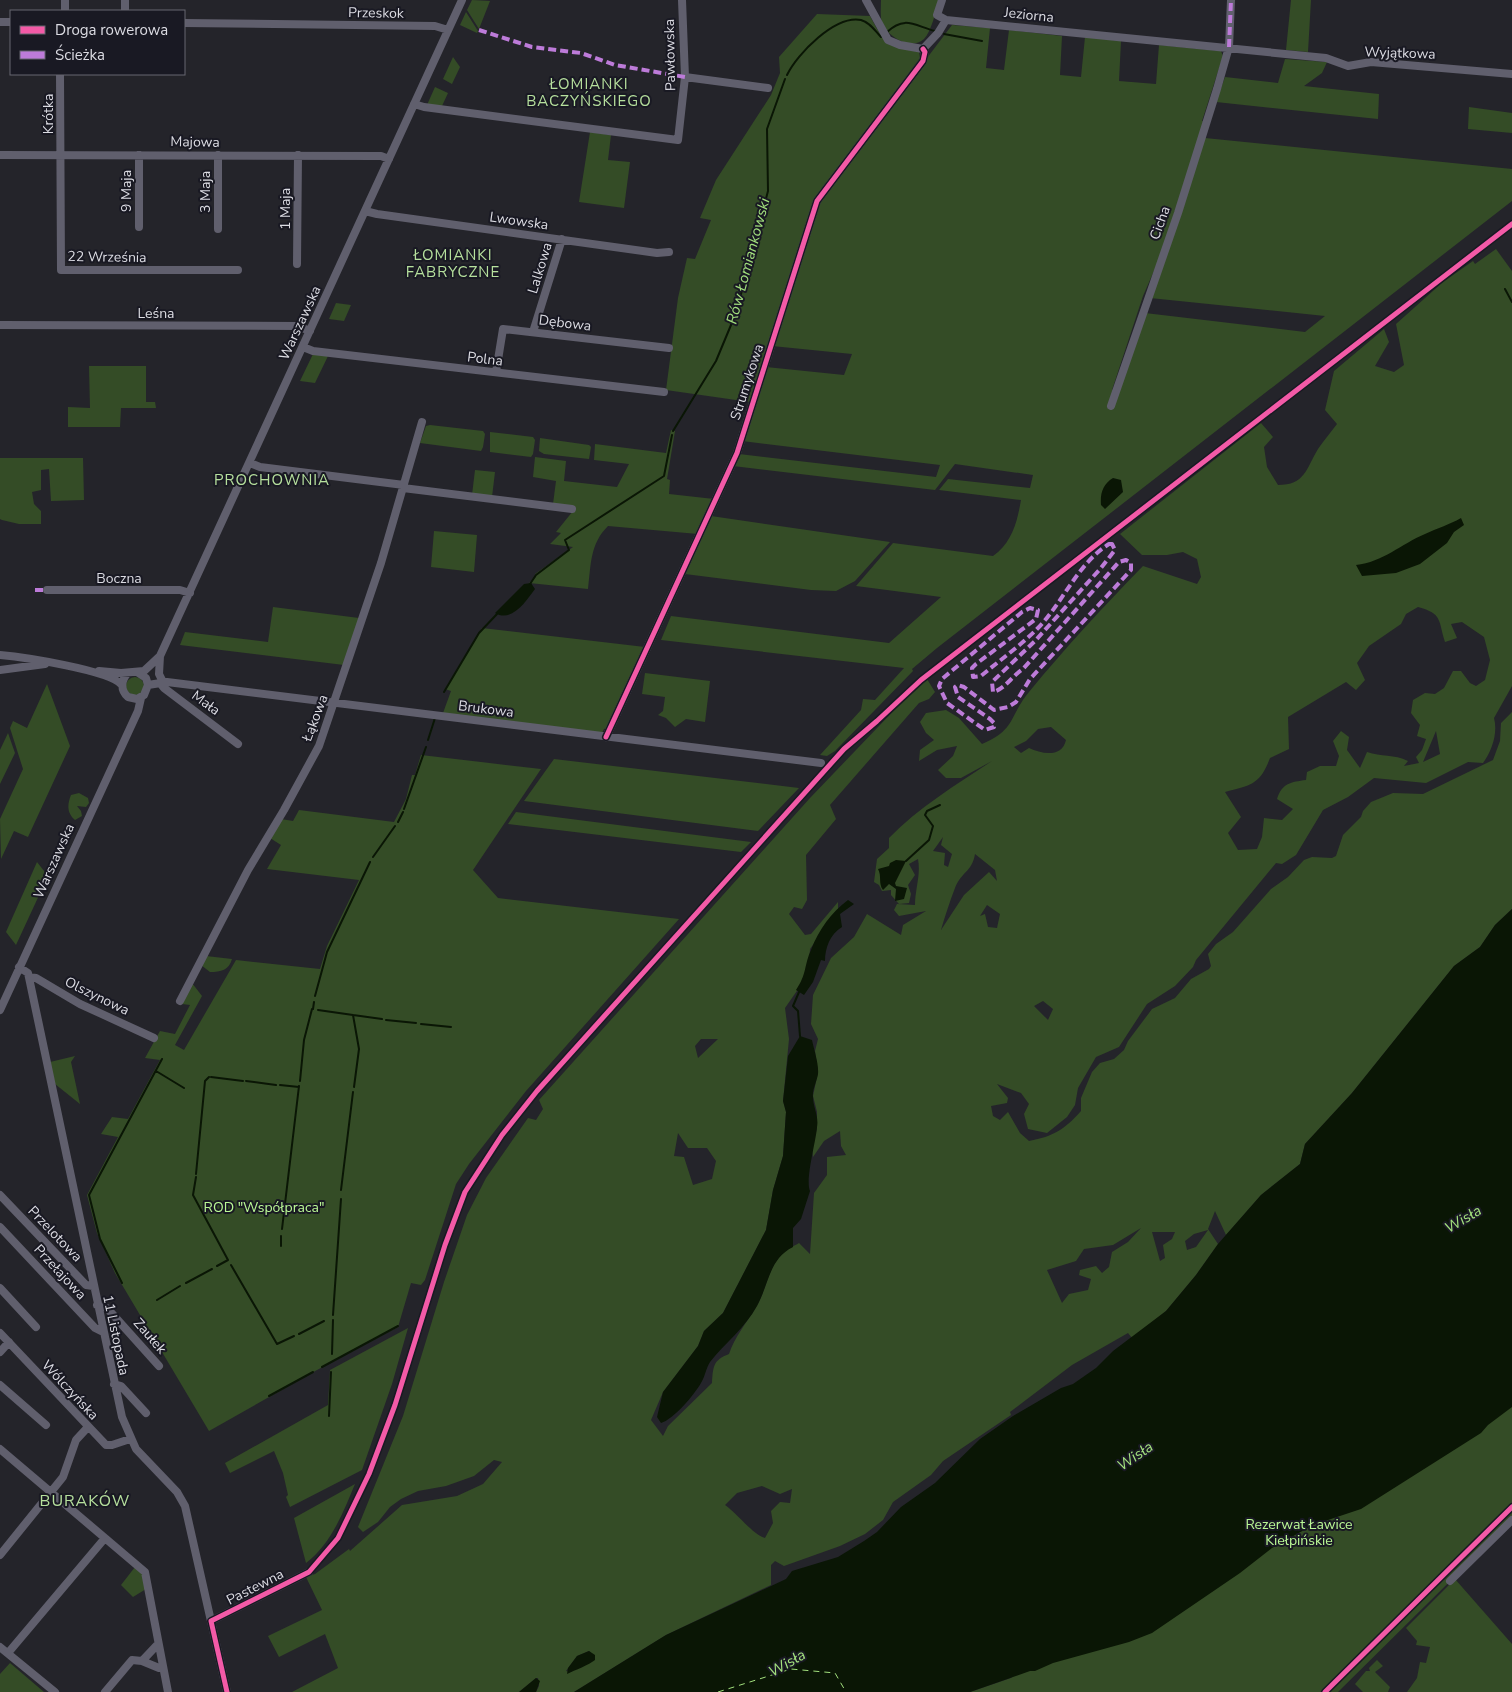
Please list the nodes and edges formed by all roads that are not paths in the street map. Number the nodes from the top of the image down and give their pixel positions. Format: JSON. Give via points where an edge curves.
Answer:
{"nodes":[{"id":1,"x":462,"y":0,"type":"edge"},
{"id":2,"x":682,"y":0,"type":"edge"},
{"id":3,"x":866,"y":0,"type":"edge"},
{"id":4,"x":942,"y":0,"type":"edge"},
{"id":5,"x":1232,"y":0,"type":"edge"},
{"id":6,"x":946,"y":20,"type":"junction"},
{"id":7,"x":185,"y":23,"type":"edge"},
{"id":8,"x":448,"y":30,"type":"junction"},
{"id":9,"x":1229,"y":47,"type":"junction"},
{"id":10,"x":923,"y":49,"type":"junction"},
{"id":11,"x":1512,"y":74,"type":"edge"},
{"id":12,"x":60,"y":75,"type":"edge"},
{"id":13,"x":685,"y":78,"type":"junction"},
{"id":14,"x":768,"y":88,"type":"dead end"},
{"id":15,"x":414,"y":104,"type":"junction"},
{"id":16,"x":60,"y":154,"type":"junction"},
{"id":17,"x":0,"y":155,"type":"edge"},
{"id":18,"x":139,"y":155,"type":"junction"},
{"id":19,"x":218,"y":155,"type":"junction"},
{"id":20,"x":298,"y":155,"type":"junction"},
{"id":21,"x":389,"y":159,"type":"junction"},
{"id":22,"x":365,"y":210,"type":"junction"},
{"id":23,"x":138,"y":227,"type":"dead end"},
{"id":24,"x":218,"y":229,"type":"dead end"},
{"id":25,"x":562,"y":239,"type":"junction"},
{"id":26,"x":669,"y":252,"type":"dead end"},
{"id":27,"x":297,"y":264,"type":"dead end"},
{"id":28,"x":238,"y":270,"type":"dead end"},
{"id":29,"x":0,"y":325,"type":"edge"},
{"id":30,"x":310,"y":331,"type":"junction"},
{"id":31,"x":533,"y":332,"type":"junction"},
{"id":32,"x":303,"y":347,"type":"junction"},
{"id":33,"x":668,"y":348,"type":"dead end"},
{"id":34,"x":496,"y":372,"type":"junction"},
{"id":35,"x":664,"y":392,"type":"dead end"},
{"id":36,"x":1111,"y":406,"type":"dead end"},
{"id":37,"x":422,"y":422,"type":"dead end"},
{"id":38,"x":250,"y":463,"type":"junction"},
{"id":39,"x":403,"y":486,"type":"junction"},
{"id":40,"x":572,"y":509,"type":"dead end"},
{"id":41,"x":46,"y":590,"type":"dead end"},
{"id":42,"x":190,"y":593,"type":"junction"},
{"id":43,"x":0,"y":654,"type":"edge"},
{"id":44,"x":159,"y":660,"type":"junction"},
{"id":45,"x":49,"y":664,"type":"junction"},
{"id":46,"x":0,"y":670,"type":"edge"},
{"id":47,"x":97,"y":672,"type":"junction"},
{"id":48,"x":137,"y":672,"type":"junction"},
{"id":49,"x":128,"y":673,"type":"junction"},
{"id":50,"x":162,"y":682,"type":"junction"},
{"id":51,"x":148,"y":683,"type":"junction"},
{"id":52,"x":122,"y":684,"type":"junction"},
{"id":53,"x":141,"y":698,"type":"junction"},
{"id":54,"x":130,"y":699,"type":"junction"},
{"id":55,"x":335,"y":703,"type":"junction"},
{"id":56,"x":130,"y":723,"type":"junction"},
{"id":57,"x":606,"y":737,"type":"junction"},
{"id":58,"x":238,"y":744,"type":"dead end"},
{"id":59,"x":821,"y":763,"type":"dead end"},
{"id":60,"x":19,"y":968,"type":"junction"},
{"id":61,"x":29,"y":977,"type":"junction"},
{"id":62,"x":180,"y":1000,"type":"dead end"},
{"id":63,"x":0,"y":1010,"type":"edge"},
{"id":64,"x":154,"y":1038,"type":"dead end"},
{"id":65,"x":0,"y":1195,"type":"edge"},
{"id":66,"x":0,"y":1227,"type":"edge"},
{"id":67,"x":93,"y":1286,"type":"junction"},
{"id":68,"x":0,"y":1288,"type":"edge"},
{"id":69,"x":97,"y":1305,"type":"junction"},
{"id":70,"x":36,"y":1327,"type":"dead end"},
{"id":71,"x":103,"y":1332,"type":"junction"},
{"id":72,"x":0,"y":1333,"type":"edge"},
{"id":73,"x":9,"y":1342,"type":"junction"},
{"id":74,"x":0,"y":1352,"type":"edge"},
{"id":75,"x":159,"y":1366,"type":"dead end"},
{"id":76,"x":114,"y":1384,"type":"junction"},
{"id":77,"x":0,"y":1385,"type":"edge"},
{"id":78,"x":146,"y":1413,"type":"dead end"},
{"id":79,"x":46,"y":1425,"type":"dead end"},
{"id":80,"x":88,"y":1427,"type":"junction"},
{"id":81,"x":130,"y":1439,"type":"junction"},
{"id":82,"x":0,"y":1449,"type":"edge"},
{"id":83,"x":51,"y":1492,"type":"junction"},
{"id":84,"x":1512,"y":1520,"type":"edge"},
{"id":85,"x":105,"y":1538,"type":"junction"},
{"id":86,"x":1,"y":1552,"type":"edge"},
{"id":87,"x":309,"y":1572,"type":"dead end"},
{"id":88,"x":1450,"y":1581,"type":"dead end"},
{"id":89,"x":211,"y":1621,"type":"junction"},
{"id":90,"x":158,"y":1644,"type":"junction"},
{"id":91,"x":0,"y":1647,"type":"edge"},
{"id":92,"x":8,"y":1653,"type":"junction"},
{"id":93,"x":142,"y":1660,"type":"junction"},
{"id":94,"x":163,"y":1668,"type":"junction"},
{"id":95,"x":55,"y":1692,"type":"edge"},
{"id":96,"x":105,"y":1692,"type":"edge"},
{"id":97,"x":168,"y":1692,"type":"edge"},
{"id":98,"x":227,"y":1692,"type":"edge"}],
"edges":[{"from":1,"to":8,"type":"street","name":"Warszawska"},
{"from":2,"to":13,"type":"street","name":"Pawłowska"},
{"from":3,"to":10,"type":"street","via":[[888,40],[900,46]]},
{"from":4,"to":6,"type":"street","via":[[937,15]]},
{"from":5,"to":9,"type":"street","name":"Cicha"},
{"from":6,"to":9,"type":"street","name":"Jeziorna"},
{"from":6,"to":10,"type":"street"},
{"from":7,"to":8,"type":"street","name":"Przeskok","via":[[435,26]]},
{"from":8,"to":15,"type":"street","name":"Warszawska"},
{"from":9,"to":11,"type":"street","name":"Wyjątkowa","via":[[1326,58],[1348,66],[1371,62]]},
{"from":9,"to":36,"type":"street","name":"Cicha","via":[[1179,208]]},
{"from":10,"to":57,"type":"street","name":"Strumykowa","via":[[926,52],[922,61],[817,201],[737,453]]},
{"from":12,"to":16,"type":"street","name":"Krótka"},
{"from":13,"to":14,"type":"street"},
{"from":13,"to":15,"type":"street","name":"Pawłowska","via":[[678,140]]},
{"from":15,"to":21,"type":"street","name":"Warszawska"},
{"from":16,"to":17,"type":"street","name":"Majowa"},
{"from":16,"to":18,"type":"street","name":"Majowa"},
{"from":16,"to":28,"type":"street","name":"22 Września","via":[[61,270]]},
{"from":18,"to":19,"type":"street","name":"Majowa"},
{"from":18,"to":23,"type":"street","name":"9 Maja"},
{"from":19,"to":20,"type":"street","name":"Majowa"},
{"from":19,"to":24,"type":"street","name":"3 Maja"},
{"from":20,"to":21,"type":"street","name":"Majowa","via":[[381,156]]},
{"from":20,"to":27,"type":"street","name":"1 Maja"},
{"from":21,"to":22,"type":"street","name":"Warszawska"},
{"from":22,"to":25,"type":"street","name":"Lwowska"},
{"from":22,"to":30,"type":"street","name":"Warszawska"},
{"from":25,"to":26,"type":"street","name":"Lwowska"},
{"from":25,"to":31,"type":"street","name":"Lalkowa"},
{"from":29,"to":30,"type":"street","name":"Leśna","via":[[298,326]]},
{"from":30,"to":32,"type":"street","name":"Warszawska"},
{"from":31,"to":33,"type":"street","name":"Dębowa"},
{"from":31,"to":34,"type":"street","name":"Dębowa","via":[[502,329]]},
{"from":32,"to":34,"type":"street","name":"Polna","via":[[313,351]]},
{"from":32,"to":38,"type":"street","name":"Warszawska"},
{"from":34,"to":35,"type":"street","name":"Polna"},
{"from":37,"to":39,"type":"street","name":"Łąkowa"},
{"from":38,"to":39,"type":"street"},
{"from":38,"to":42,"type":"street","name":"Warszawska"},
{"from":39,"to":40,"type":"street"},
{"from":39,"to":55,"type":"street","name":"Łąkowa"},
{"from":41,"to":42,"type":"street","name":"Boczna","via":[[181,590]]},
{"from":42,"to":44,"type":"street","name":"Warszawska"},
{"from":43,"to":45,"type":"street"},
{"from":44,"to":48,"type":"street","name":"Warszawska"},
{"from":44,"to":50,"type":"street"},
{"from":44,"to":51,"type":"street","name":"Warszawska"},
{"from":45,"to":46,"type":"street"},
{"from":45,"to":47,"type":"street"},
{"from":47,"to":49,"type":"street"},
{"from":47,"to":52,"type":"street"},
{"from":48,"to":49,"type":"street"},
{"from":48,"to":51,"type":"street"},
{"from":49,"to":52,"type":"street"},
{"from":50,"to":51,"type":"street","name":"Brukowa"},
{"from":50,"to":55,"type":"street","name":"Brukowa"},
{"from":50,"to":58,"type":"street","name":"Mała","via":[[164,688]]},
{"from":51,"to":53,"type":"street"},
{"from":52,"to":54,"type":"street"},
{"from":53,"to":54,"type":"street"},
{"from":53,"to":56,"type":"street","name":"Warszawska"},
{"from":54,"to":56,"type":"street","name":"Warszawska","via":[[133,706]]},
{"from":55,"to":57,"type":"street","name":"Brukowa"},
{"from":55,"to":62,"type":"street","name":"Łąkowa","via":[[319,746],[248,870]]},
{"from":56,"to":60,"type":"street","name":"Warszawska"},
{"from":57,"to":59,"type":"street","name":"Brukowa"},
{"from":60,"to":61,"type":"street"},
{"from":60,"to":63,"type":"street","name":"Warszawska"},
{"from":61,"to":64,"type":"street","name":"Olszynowa"},
{"from":61,"to":67,"type":"street","name":"11 Listopada"},
{"from":65,"to":67,"type":"street","name":"Przelotowa","via":[[86,1285]]},
{"from":66,"to":71,"type":"street","name":"Przełajowa","via":[[95,1328]]},
{"from":67,"to":69,"type":"street","name":"11 Listopada"},
{"from":68,"to":70,"type":"street"},
{"from":69,"to":71,"type":"street","name":"11 Listopada"},
{"from":69,"to":75,"type":"street","name":"Zaułek","via":[[107,1308]]},
{"from":71,"to":76,"type":"street","name":"11 Listopada"},
{"from":72,"to":73,"type":"street","name":"Wólczyńska"},
{"from":73,"to":74,"type":"street"},
{"from":73,"to":80,"type":"street","name":"Wólczyńska"},
{"from":76,"to":78,"type":"street","via":[[121,1386]]},
{"from":76,"to":81,"type":"street","name":"11 Listopada"},
{"from":77,"to":79,"type":"street"},
{"from":80,"to":81,"type":"street","name":"Wólczyńska","via":[[106,1445]]},
{"from":80,"to":83,"type":"street","via":[[76,1440],[63,1476]]},
{"from":81,"to":89,"type":"street","name":"11 Listopada","via":[[181,1498]]},
{"from":82,"to":83,"type":"street"},
{"from":83,"to":85,"type":"street"},
{"from":83,"to":86,"type":"street"},
{"from":84,"to":88,"type":"street"},
{"from":85,"to":90,"type":"street","via":[[146,1574]]},
{"from":85,"to":92,"type":"street"},
{"from":87,"to":89,"type":"street","name":"Pastewna"},
{"from":89,"to":98,"type":"street","name":"11 Listopada"},
{"from":90,"to":93,"type":"street"},
{"from":90,"to":94,"type":"street"},
{"from":91,"to":92,"type":"street"},
{"from":92,"to":95,"type":"street"},
{"from":93,"to":94,"type":"street"},
{"from":93,"to":96,"type":"street","via":[[132,1660]]},
{"from":94,"to":97,"type":"street"}]}
